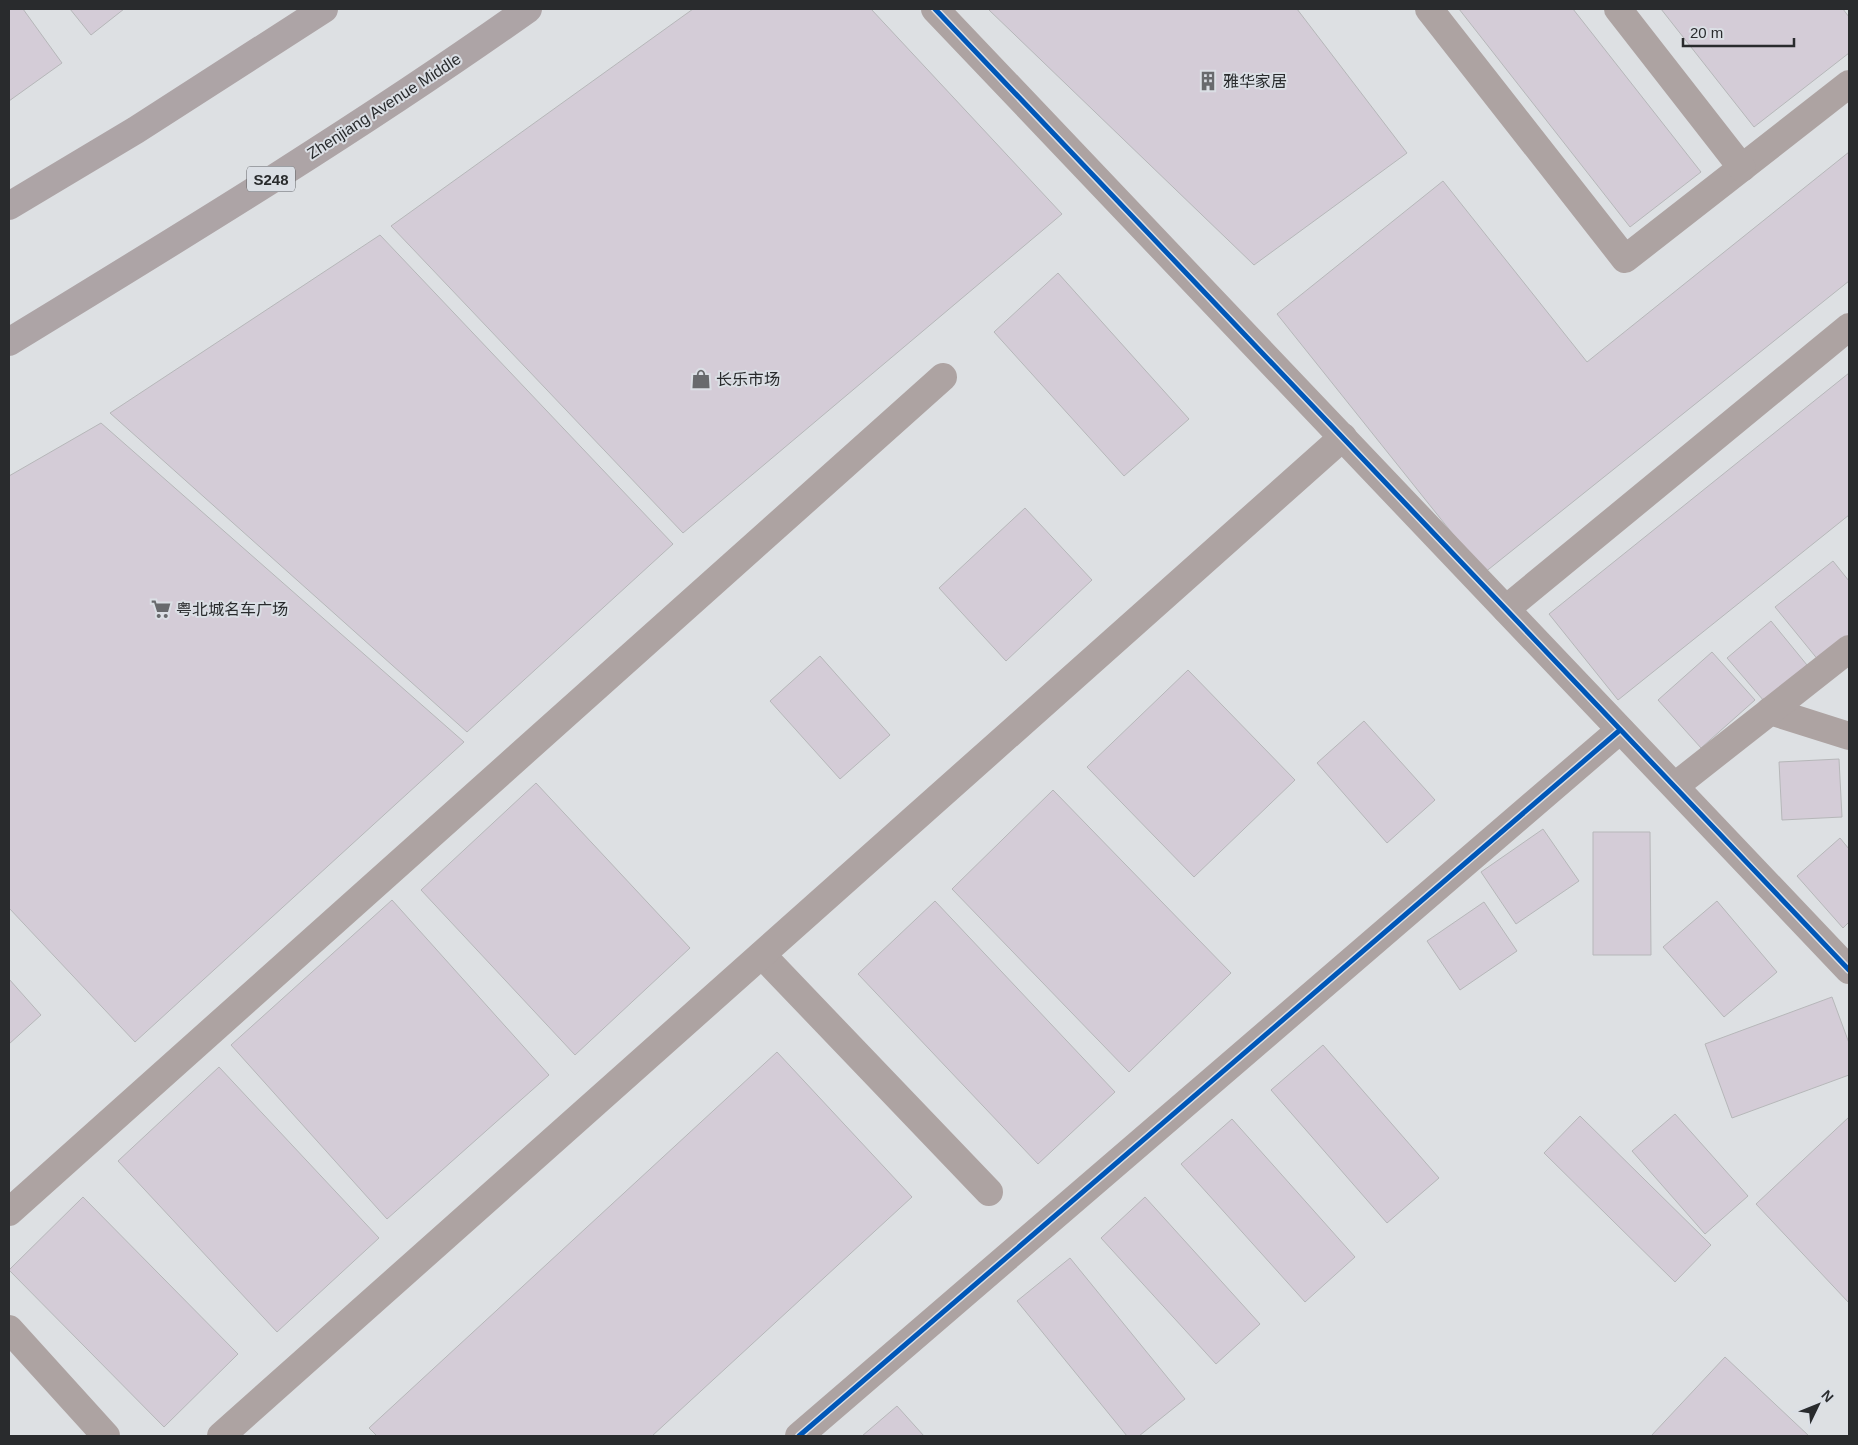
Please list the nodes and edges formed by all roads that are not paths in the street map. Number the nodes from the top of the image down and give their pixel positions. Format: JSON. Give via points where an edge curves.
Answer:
{"nodes":[{"id":1,"x":324,"y":9,"type":"edge"},
{"id":2,"x":528,"y":9,"type":"edge"},
{"id":3,"x":934,"y":9,"type":"edge"},
{"id":4,"x":1429,"y":9,"type":"edge"},
{"id":5,"x":1618,"y":9,"type":"edge"},
{"id":6,"x":1849,"y":84,"type":"edge"},
{"id":7,"x":1742,"y":168,"type":"junction"},
{"id":8,"x":9,"y":206,"type":"edge"},
{"id":9,"x":1849,"y":327,"type":"edge"},
{"id":10,"x":9,"y":342,"type":"edge"},
{"id":11,"x":943,"y":376,"type":"dead end"},
{"id":12,"x":1343,"y":437,"type":"junction"},
{"id":13,"x":1506,"y":609,"type":"junction"},
{"id":14,"x":1849,"y":648,"type":"edge"},
{"id":15,"x":1770,"y":711,"type":"junction"},
{"id":16,"x":1620,"y":730,"type":"junction"},
{"id":17,"x":1849,"y":736,"type":"edge"},
{"id":18,"x":1675,"y":786,"type":"junction"},
{"id":19,"x":762,"y":955,"type":"junction"},
{"id":20,"x":1849,"y":970,"type":"edge"},
{"id":21,"x":989,"y":1192,"type":"dead end"},
{"id":22,"x":9,"y":1212,"type":"edge"},
{"id":23,"x":9,"y":1329,"type":"edge"},
{"id":24,"x":106,"y":1436,"type":"edge"},
{"id":25,"x":221,"y":1436,"type":"edge"},
{"id":26,"x":800,"y":1436,"type":"edge"}],
"edges":[{"from":1,"to":8,"type":"main road","via":[[136,130]]},
{"from":2,"to":10,"type":"main road","name":"Zhenjiang Avenue Middle","number":"S248","via":[[216,215]]},
{"from":3,"to":12,"type":"street"},
{"from":4,"to":7,"type":"street","via":[[1625,260]]},
{"from":5,"to":7,"type":"street"},
{"from":6,"to":7,"type":"street"},
{"from":9,"to":13,"type":"street"},
{"from":11,"to":22,"type":"street"},
{"from":12,"to":13,"type":"street"},
{"from":12,"to":19,"type":"street"},
{"from":13,"to":16,"type":"street"},
{"from":14,"to":15,"type":"street"},
{"from":15,"to":17,"type":"street"},
{"from":15,"to":18,"type":"street"},
{"from":16,"to":18,"type":"street"},
{"from":16,"to":26,"type":"street"},
{"from":18,"to":20,"type":"street"},
{"from":19,"to":21,"type":"street"},
{"from":19,"to":25,"type":"street"},
{"from":23,"to":24,"type":"street"}]}
